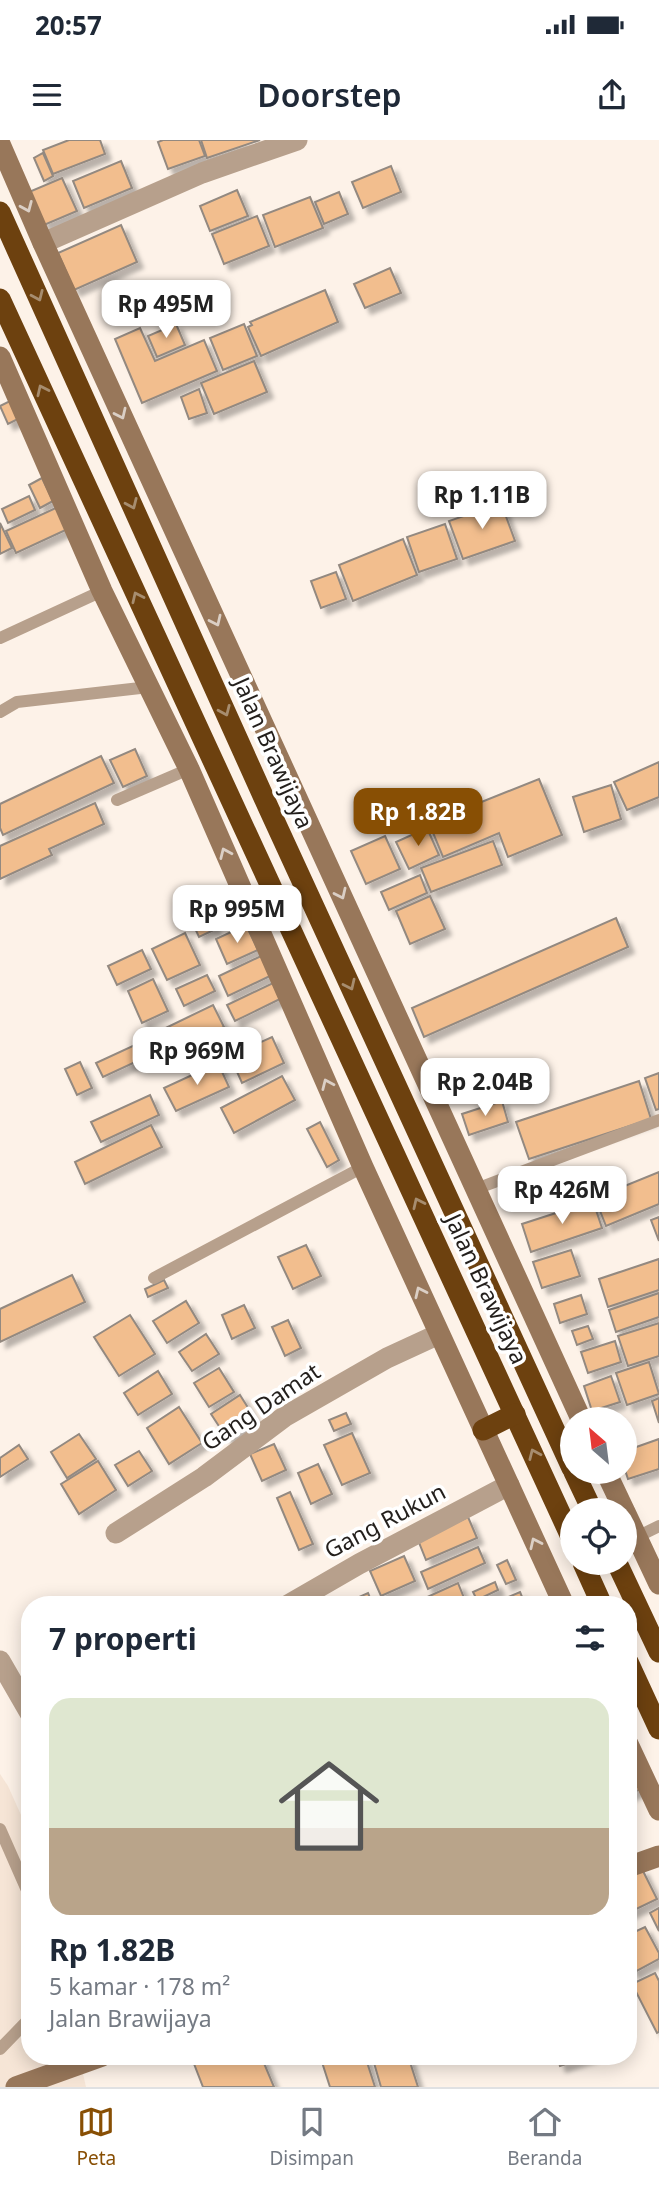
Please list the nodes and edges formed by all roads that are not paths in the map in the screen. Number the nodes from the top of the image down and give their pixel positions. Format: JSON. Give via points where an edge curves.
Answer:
{"nodes":[{"id":1,"x":297,"y":140,"type":"edge"},
{"id":2,"x":0,"y":144,"type":"edge"},
{"id":3,"x":0,"y":212,"type":"edge"},
{"id":4,"x":43,"y":243,"type":"junction"},
{"id":5,"x":0,"y":299,"type":"edge"},
{"id":6,"x":0,"y":357,"type":"edge"},
{"id":7,"x":102,"y":592,"type":"junction"},
{"id":8,"x":0,"y":638,"type":"edge"},
{"id":9,"x":149,"y":687,"type":"junction"},
{"id":10,"x":0,"y":712,"type":"edge"},
{"id":11,"x":189,"y":769,"type":"junction"},
{"id":12,"x":117,"y":800,"type":"dead end"},
{"id":13,"x":659,"y":1120,"type":"edge"},
{"id":14,"x":363,"y":1167,"type":"junction"},
{"id":15,"x":476,"y":1189,"type":"junction"},
{"id":16,"x":154,"y":1278,"type":"dead end"},
{"id":17,"x":439,"y":1334,"type":"junction"},
{"id":18,"x":576,"y":1407,"type":"edge"},
{"id":19,"x":515,"y":1414,"type":"junction"},
{"id":20,"x":483,"y":1430,"type":"junction"},
{"id":21,"x":560,"y":1442,"type":"edge"},
{"id":22,"x":509,"y":1485,"type":"junction"},
{"id":23,"x":560,"y":1513,"type":"edge"},
{"id":24,"x":659,"y":1526,"type":"edge"},
{"id":25,"x":116,"y":1532,"type":"dead end"},
{"id":26,"x":637,"y":1537,"type":"joint"},
{"id":27,"x":588,"y":1575,"type":"edge"},
{"id":28,"x":623,"y":1575,"type":"edge"},
{"id":29,"x":659,"y":1584,"type":"edge"},
{"id":30,"x":304,"y":1596,"type":"edge"},
{"id":31,"x":560,"y":1596,"type":"edge"},
{"id":32,"x":598,"y":1596,"type":"edge"},
{"id":33,"x":633,"y":1596,"type":"edge"},
{"id":34,"x":637,"y":1605,"type":"edge"},
{"id":35,"x":659,"y":1651,"type":"edge"},
{"id":36,"x":0,"y":1661,"type":"edge"},
{"id":37,"x":637,"y":1681,"type":"edge"},
{"id":38,"x":21,"y":1697,"type":"edge"},
{"id":39,"x":659,"y":1729,"type":"edge"},
{"id":40,"x":637,"y":1763,"type":"edge"},
{"id":41,"x":659,"y":1810,"type":"edge"},
{"id":42,"x":0,"y":1829,"type":"edge"},
{"id":43,"x":659,"y":1856,"type":"edge"},
{"id":44,"x":637,"y":1864,"type":"edge"},
{"id":45,"x":21,"y":1877,"type":"edge"},
{"id":46,"x":21,"y":2027,"type":"edge"},
{"id":47,"x":0,"y":2049,"type":"edge"},
{"id":48,"x":66,"y":2065,"type":"edge"},
{"id":49,"x":16,"y":2087,"type":"edge"}],
"edges":[{"from":1,"to":4,"type":"street","via":[[202,173]]},
{"from":2,"to":4,"type":"street","one_way":true},
{"from":3,"to":21,"type":"highway","name":"Jalan Brawijaya","one_way":true},
{"from":4,"to":15,"type":"street","one_way":true},
{"from":19,"to":5,"type":"highway","name":"Jalan Brawijaya","one_way":true},
{"from":6,"to":7,"type":"street"},
{"from":7,"to":8,"type":"lane"},
{"from":7,"to":9,"type":"street"},
{"from":9,"to":10,"type":"lane","via":[[17,702]]},
{"from":9,"to":11,"type":"street"},
{"from":11,"to":12,"type":"lane"},
{"from":14,"to":11,"type":"street","one_way":true},
{"from":13,"to":15,"type":"lane"},
{"from":14,"to":16,"type":"lane"},
{"from":17,"to":14,"type":"street","one_way":true},
{"from":15,"to":18,"type":"street"},
{"from":17,"to":20,"type":"street"},
{"from":17,"to":25,"type":"street","name":"Gang Damat","via":[[387,1358],[285,1417],[204,1477]]},
{"from":19,"to":20,"type":"highway"},
{"from":23,"to":19,"type":"highway","name":"Jalan Brawijaya","one_way":true},
{"from":20,"to":22,"type":"street"},
{"from":22,"to":30,"type":"street","name":"Gang Rukun"},
{"from":31,"to":22,"type":"street","one_way":true},
{"from":24,"to":26,"type":"lane"},
{"from":26,"to":29,"type":"street"},
{"from":27,"to":32,"type":"highway"},
{"from":28,"to":33,"type":"highway"},
{"from":34,"to":35,"type":"highway"},
{"from":36,"to":38,"type":"street"},
{"from":37,"to":39,"type":"highway"},
{"from":40,"to":41,"type":"street"},
{"from":42,"to":45,"type":"lane"},
{"from":43,"to":44,"type":"street"},
{"from":46,"to":47,"type":"lane"},
{"from":48,"to":49,"type":"street"}]}
